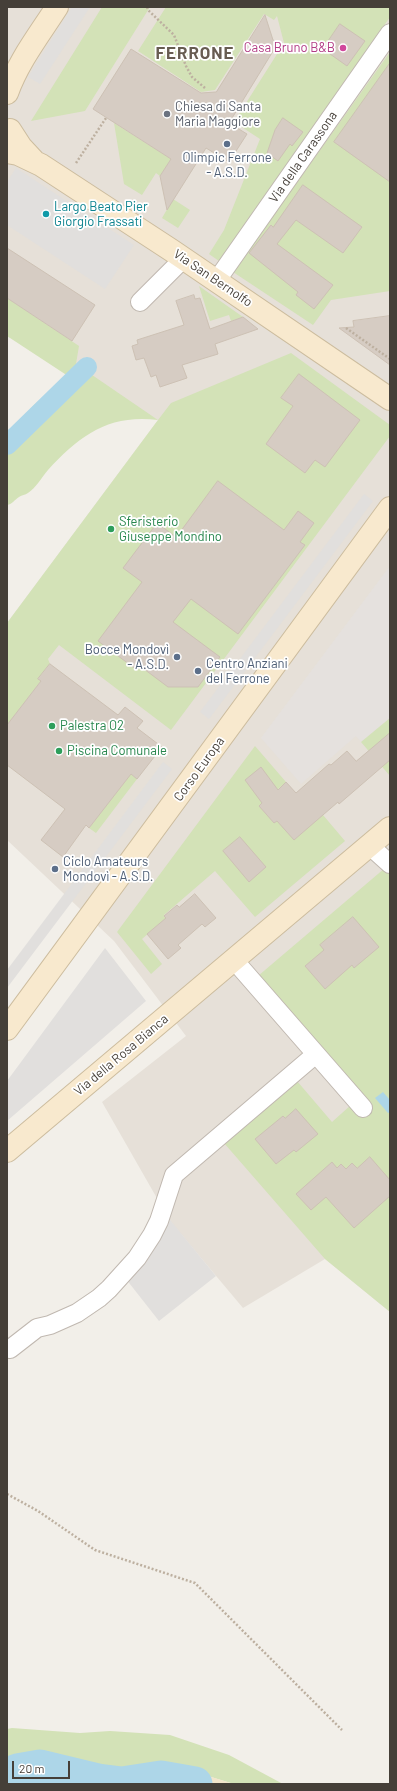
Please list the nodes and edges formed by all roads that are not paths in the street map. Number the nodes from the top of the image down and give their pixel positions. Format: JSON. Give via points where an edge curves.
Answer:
{"nodes":[{"id":1,"x":57,"y":7,"type":"edge"},
{"id":2,"x":390,"y":33,"type":"edge"},
{"id":3,"x":23,"y":60,"type":"junction"},
{"id":4,"x":7,"y":78,"type":"edge"},
{"id":5,"x":7,"y":93,"type":"edge"},
{"id":6,"x":8,"y":127,"type":"edge"},
{"id":7,"x":7,"y":152,"type":"edge"},
{"id":8,"x":34,"y":162,"type":"junction"},
{"id":9,"x":184,"y":258,"type":"junction"},
{"id":10,"x":217,"y":280,"type":"junction"},
{"id":11,"x":140,"y":302,"type":"dead end"},
{"id":12,"x":390,"y":399,"type":"edge"},
{"id":13,"x":390,"y":508,"type":"edge"},
{"id":14,"x":390,"y":828,"type":"edge"},
{"id":15,"x":370,"y":846,"type":"junction"},
{"id":16,"x":390,"y":864,"type":"edge"},
{"id":17,"x":234,"y":960,"type":"junction"},
{"id":18,"x":7,"y":1029,"type":"edge"},
{"id":19,"x":316,"y":1054,"type":"junction"},
{"id":20,"x":363,"y":1108,"type":"dead end"},
{"id":21,"x":7,"y":1151,"type":"edge"},
{"id":22,"x":10,"y":1349,"type":"dead end"}],
"edges":[{"from":1,"to":3,"type":"street"},
{"from":2,"to":10,"type":"street","name":"Via della Carassona"},
{"from":3,"to":4,"type":"street"},
{"from":3,"to":5,"type":"street"},
{"from":6,"to":8,"type":"street","name":"Via San Bernolfo"},
{"from":7,"to":8,"type":"street","name":"Via San Bernolfo"},
{"from":8,"to":9,"type":"street","name":"Via San Bernolfo"},
{"from":9,"to":10,"type":"street","name":"Via San Bernolfo"},
{"from":9,"to":11,"type":"street"},
{"from":10,"to":12,"type":"street","name":"Via San Bernolfo"},
{"from":13,"to":18,"type":"street","name":"Corso Europa"},
{"from":14,"to":15,"type":"street","name":"Via della Rosa Bianca"},
{"from":15,"to":16,"type":"street"},
{"from":15,"to":17,"type":"street","name":"Via della Rosa Bianca"},
{"from":17,"to":19,"type":"street"},
{"from":17,"to":21,"type":"street","name":"Via della Rosa Bianca"},
{"from":19,"to":20,"type":"street"},
{"from":19,"to":22,"type":"street","via":[[174,1175],[159,1221],[148,1241],[133,1264],[109,1289],[77,1313],[37,1328]]}]}
